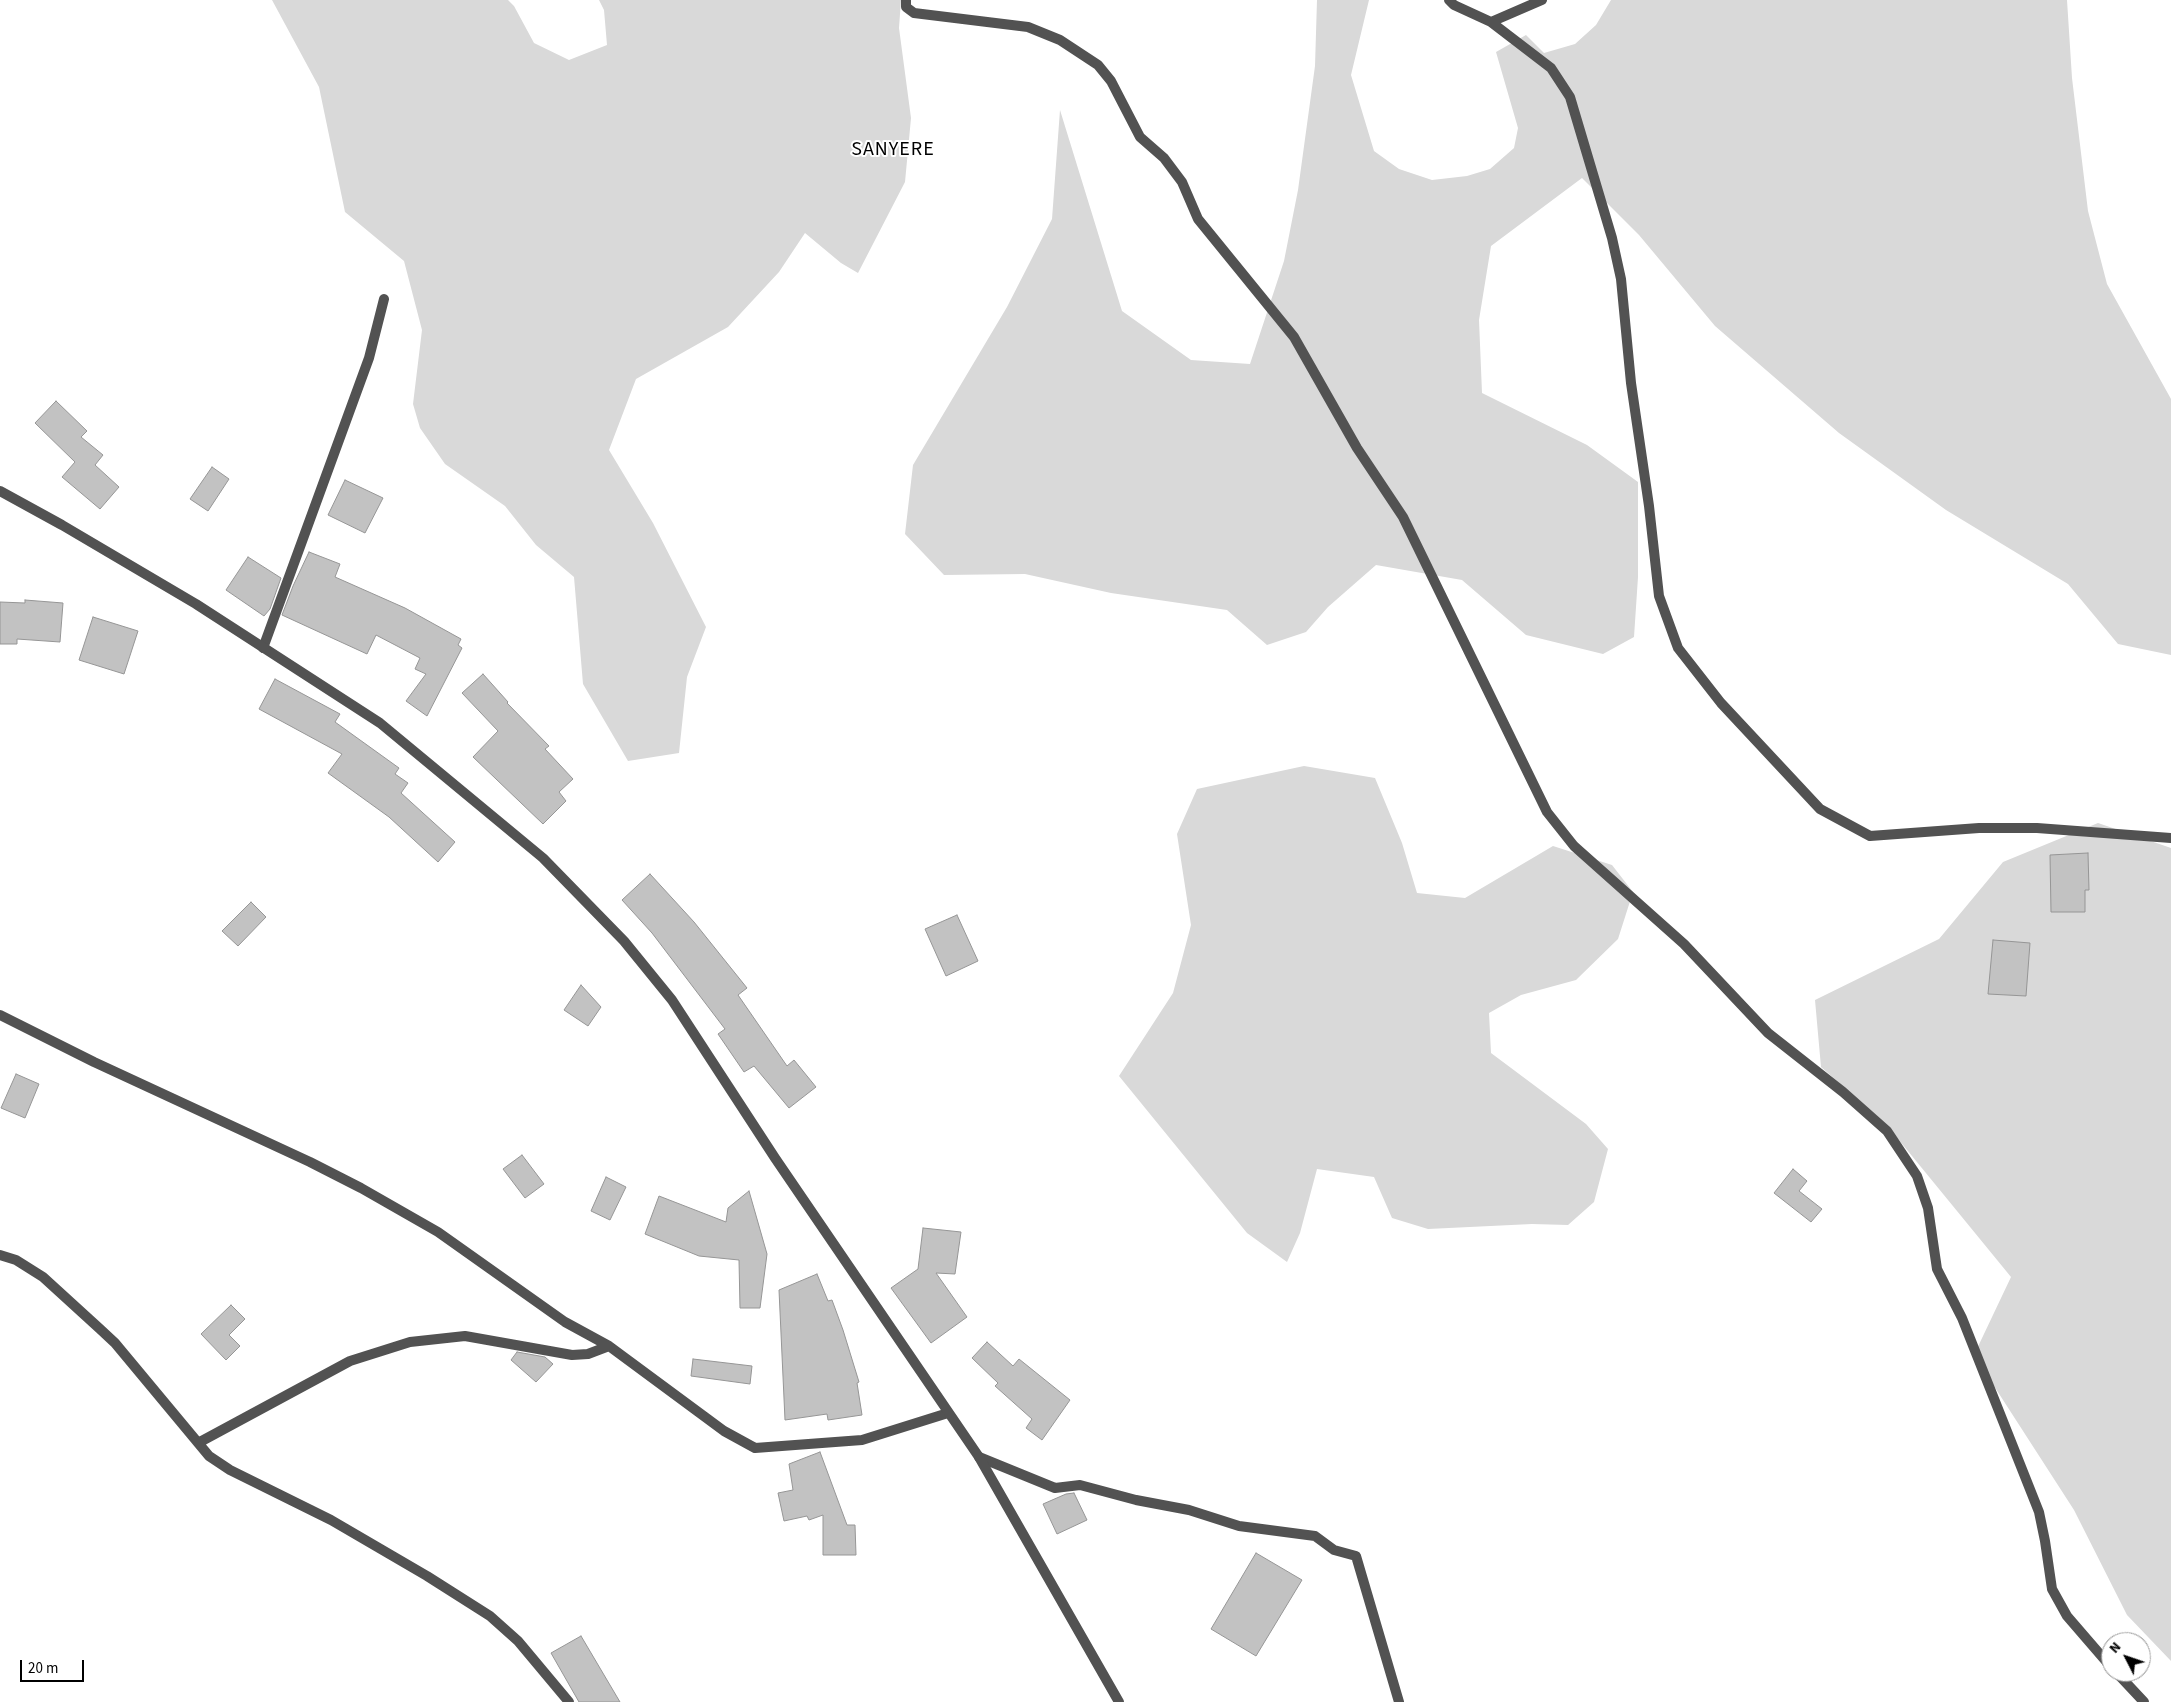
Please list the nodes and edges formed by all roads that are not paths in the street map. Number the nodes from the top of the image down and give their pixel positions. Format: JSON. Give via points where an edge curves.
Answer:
{"nodes":[{"id":1,"x":906,"y":0,"type":"edge"},
{"id":2,"x":1449,"y":0,"type":"edge"},
{"id":3,"x":1542,"y":0,"type":"edge"},
{"id":4,"x":1491,"y":22,"type":"junction"},
{"id":5,"x":384,"y":299,"type":"dead end"},
{"id":6,"x":0,"y":491,"type":"edge"},
{"id":7,"x":263,"y":648,"type":"junction"},
{"id":8,"x":2171,"y":838,"type":"edge"},
{"id":9,"x":0,"y":1015,"type":"edge"},
{"id":10,"x":0,"y":1254,"type":"edge"},
{"id":11,"x":609,"y":1346,"type":"junction"},
{"id":12,"x":948,"y":1413,"type":"junction"},
{"id":13,"x":198,"y":1443,"type":"junction"},
{"id":14,"x":979,"y":1457,"type":"junction"},
{"id":15,"x":2101,"y":1655,"type":"edge"},
{"id":16,"x":2125,"y":1682,"type":"edge"},
{"id":17,"x":569,"y":1702,"type":"edge"},
{"id":18,"x":1119,"y":1702,"type":"edge"},
{"id":19,"x":1399,"y":1702,"type":"edge"},
{"id":20,"x":2144,"y":1702,"type":"edge"}],
"edges":[{"from":1,"to":15,"type":"street","via":[[906,8],[914,13],[1028,26],[1060,40],[1098,65],[1111,81],[1140,137],[1164,158],[1182,182],[1198,219],[1294,337],[1357,448],[1404,517],[1547,812],[1574,846],[1684,944],[1768,1033],[1887,1131],[1917,1176],[1928,1208],[1938,1269],[1962,1318],[2039,1512],[2052,1588],[2067,1616]]},
{"from":2,"to":4,"type":"street"},
{"from":3,"to":4,"type":"street"},
{"from":4,"to":8,"type":"street","via":[[1551,68],[1570,97],[1621,279],[1659,596],[1678,648],[1721,703],[1820,809],[1870,836],[2028,828]]},
{"from":5,"to":7,"type":"street","via":[[369,358]]},
{"from":6,"to":7,"type":"street","via":[[196,604]]},
{"from":7,"to":12,"type":"street","via":[[380,723],[543,858],[624,941],[672,1000]]},
{"from":9,"to":11,"type":"street","via":[[361,1188],[438,1232],[565,1322]]},
{"from":10,"to":13,"type":"street","via":[[43,1277],[100,1329]]},
{"from":11,"to":12,"type":"street","via":[[724,1431],[755,1448],[862,1440]]},
{"from":11,"to":13,"type":"street","via":[[588,1354],[572,1355],[465,1336],[410,1342],[350,1361]]},
{"from":12,"to":14,"type":"street"},
{"from":13,"to":17,"type":"street","via":[[209,1456],[230,1470],[331,1520],[490,1616],[518,1642]]},
{"from":14,"to":18,"type":"street"},
{"from":14,"to":19,"type":"street","via":[[1055,1488],[1080,1485],[1189,1510],[1239,1526],[1315,1536],[1334,1550],[1356,1556]]},
{"from":16,"to":20,"type":"street"}]}
